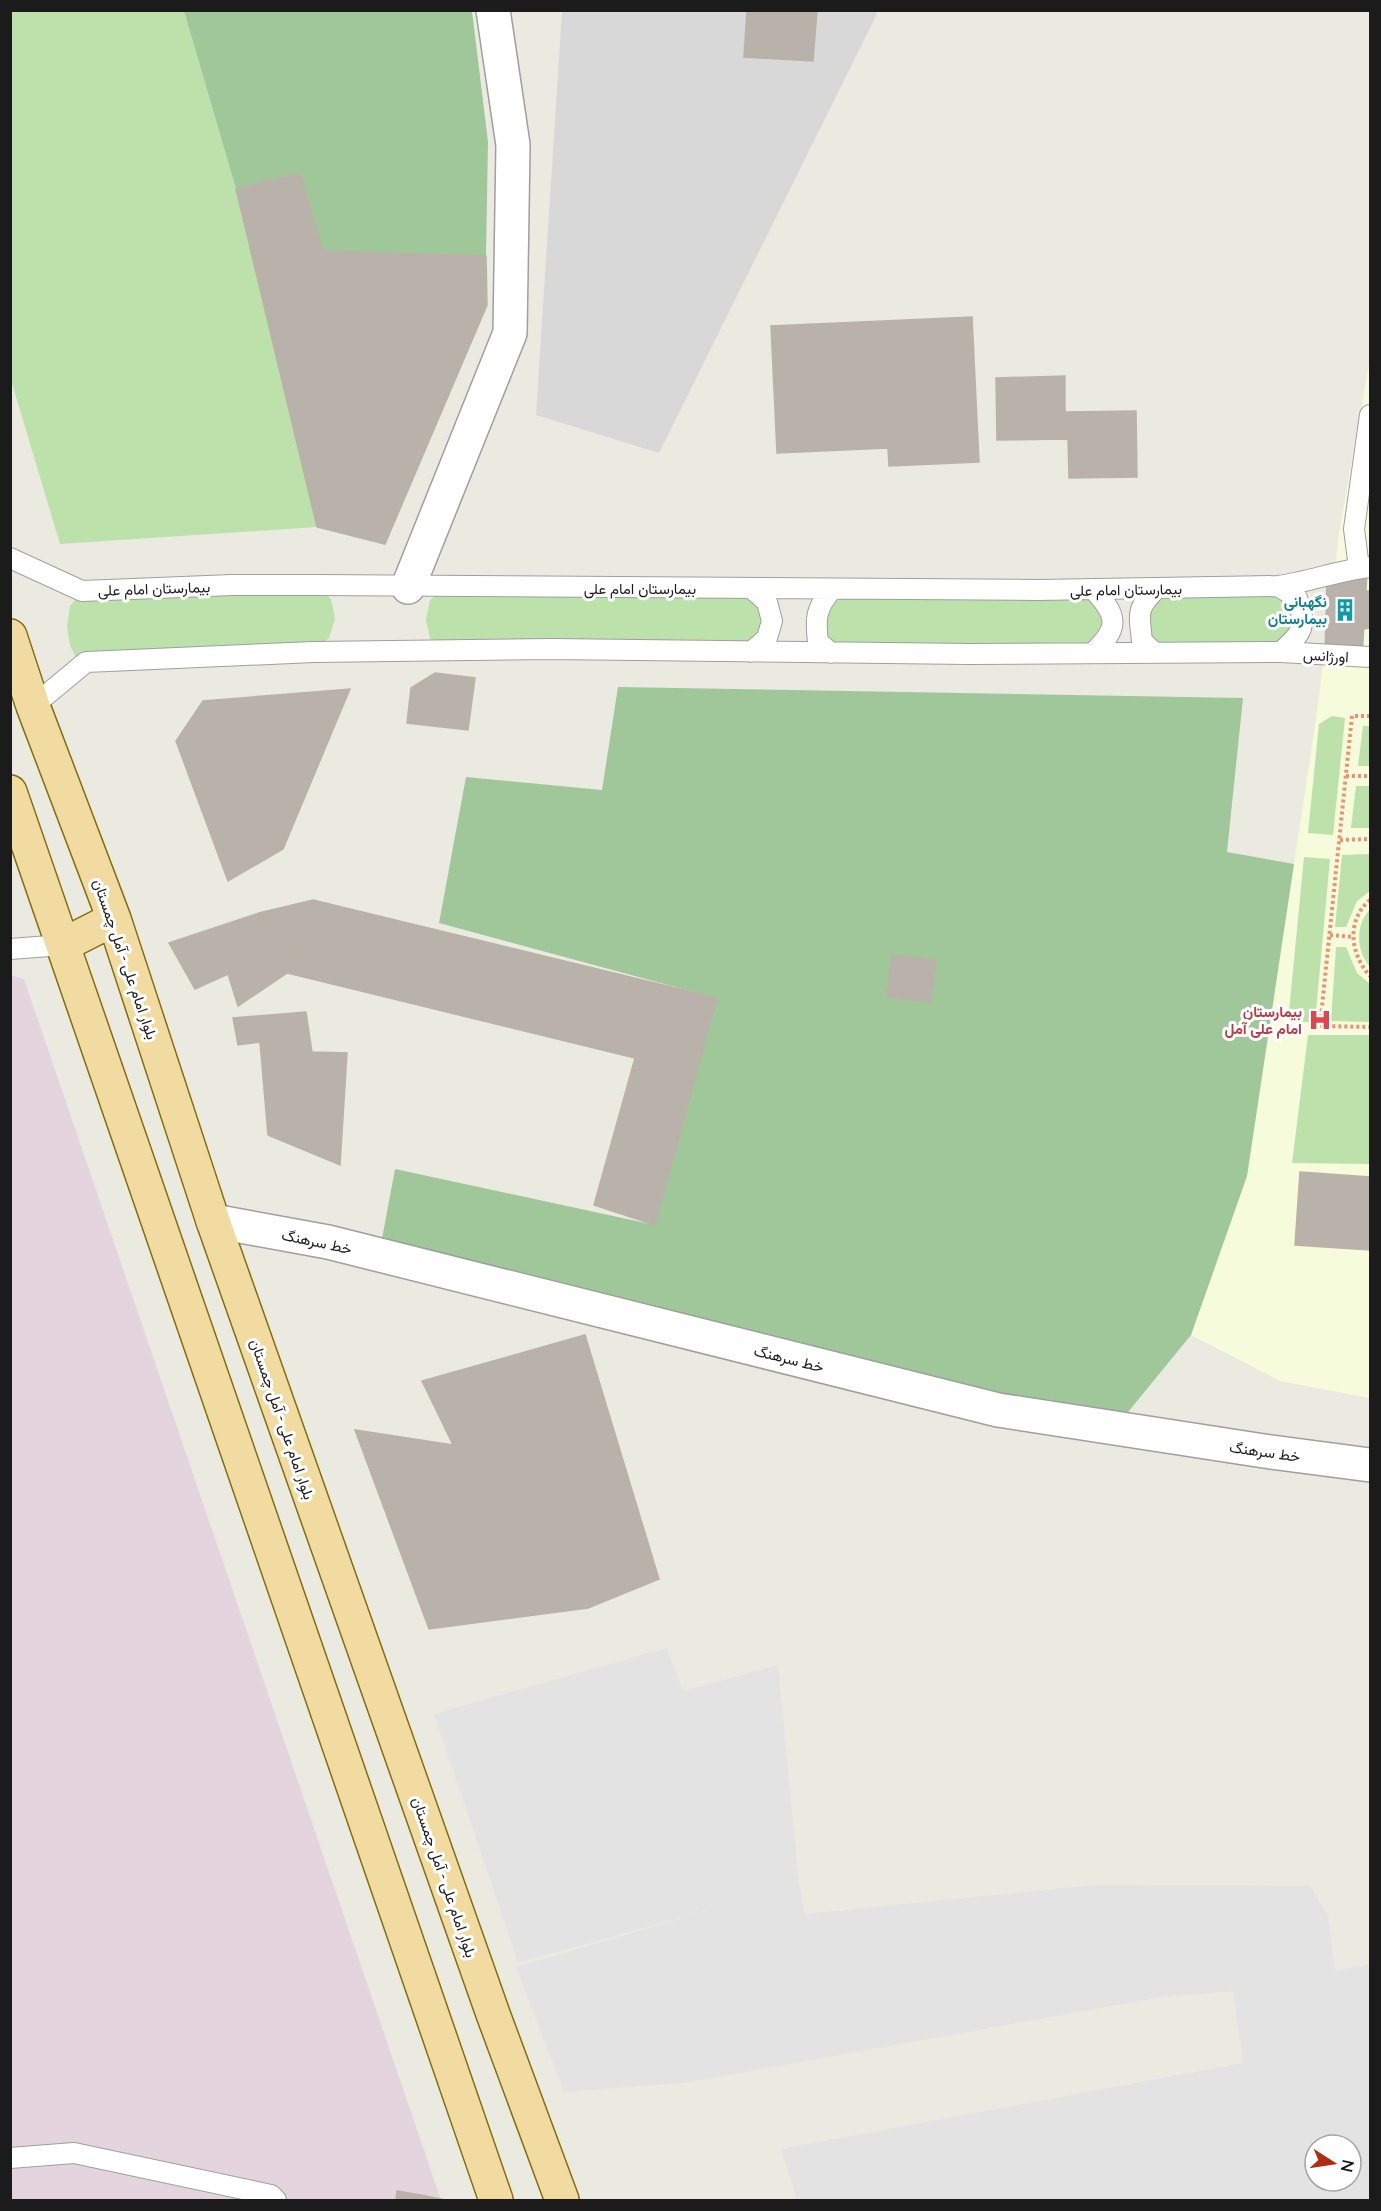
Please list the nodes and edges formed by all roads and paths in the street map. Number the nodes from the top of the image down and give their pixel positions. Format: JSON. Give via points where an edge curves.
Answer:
{"nodes":[{"id":1,"x":493,"y":10,"type":"edge"},
{"id":2,"x":1371,"y":415,"type":"edge"},
{"id":3,"x":10,"y":558,"type":"edge"},
{"id":4,"x":1365,"y":568,"type":"edge"},
{"id":5,"x":1278,"y":586,"type":"junction"},
{"id":6,"x":408,"y":587,"type":"junction"},
{"id":7,"x":751,"y":588,"type":"junction"},
{"id":8,"x":1157,"y":588,"type":"junction"},
{"id":9,"x":832,"y":589,"type":"junction"},
{"id":10,"x":1094,"y":589,"type":"junction"},
{"id":11,"x":10,"y":636,"type":"edge"},
{"id":12,"x":751,"y":652,"type":"junction"},
{"id":13,"x":1281,"y":652,"type":"junction"},
{"id":14,"x":831,"y":653,"type":"junction"},
{"id":15,"x":1093,"y":653,"type":"junction"},
{"id":16,"x":1155,"y":653,"type":"junction"},
{"id":17,"x":1371,"y":657,"type":"edge"},
{"id":18,"x":33,"y":706,"type":"junction"},
{"id":19,"x":1371,"y":716,"type":"edge"},
{"id":20,"x":1346,"y":776,"type":"junction"},
{"id":21,"x":1371,"y":776,"type":"edge"},
{"id":22,"x":10,"y":792,"type":"edge"},
{"id":23,"x":1371,"y":839,"type":"edge"},
{"id":24,"x":1340,"y":840,"type":"junction"},
{"id":25,"x":1371,"y":900,"type":"edge"},
{"id":26,"x":114,"y":919,"type":"junction"},
{"id":27,"x":1329,"y":935,"type":"junction"},
{"id":28,"x":1353,"y":937,"type":"junction"},
{"id":29,"x":63,"y":945,"type":"junction"},
{"id":30,"x":10,"y":949,"type":"edge"},
{"id":31,"x":1371,"y":976,"type":"edge"},
{"id":32,"x":1371,"y":1027,"type":"edge"},
{"id":33,"x":213,"y":1221,"type":"junction"},
{"id":34,"x":1371,"y":1465,"type":"edge"},
{"id":35,"x":10,"y":2158,"type":"edge"},
{"id":36,"x":276,"y":2200,"type":"edge"},
{"id":37,"x":496,"y":2200,"type":"edge"},
{"id":38,"x":562,"y":2200,"type":"edge"}],
"edges":[{"from":1,"to":6,"type":"street","via":[[513,145],[510,333]]},
{"from":2,"to":4,"type":"lane","via":[[1354,529]]},
{"from":3,"to":6,"type":"lane","name":"بیمارستان امام علی","via":[[82,591],[232,585]]},
{"from":4,"to":5,"type":"lane","name":"بیمارستان امام علی"},
{"from":5,"to":8,"type":"lane","name":"بیمارستان امام علی"},
{"from":5,"to":13,"type":"lane","via":[[1297,598],[1304,617],[1299,636]]},
{"from":6,"to":7,"type":"lane","name":"بیمارستان امام علی"},
{"from":7,"to":9,"type":"lane","name":"بیمارستان امام علی"},
{"from":7,"to":12,"type":"lane","via":[[767,602],[772,621],[767,638]]},
{"from":8,"to":10,"type":"lane","name":"بیمارستان امام علی"},
{"from":8,"to":16,"type":"lane","via":[[1142,603],[1140,621],[1142,641]]},
{"from":9,"to":10,"type":"lane","name":"بیمارستان امام علی"},
{"from":9,"to":14,"type":"lane","via":[[821,602],[816,621],[818,642]]},
{"from":10,"to":15,"type":"lane","via":[[1109,605],[1113,622],[1109,638]]},
{"from":11,"to":18,"type":"main road","name":"بلوار امام علی - آمل چمستان"},
{"from":12,"to":14,"type":"lane"},
{"from":12,"to":18,"type":"lane","via":[[314,652],[86,662]]},
{"from":13,"to":16,"type":"lane"},
{"from":13,"to":17,"type":"lane","name":"اورژانس"},
{"from":14,"to":15,"type":"lane"},
{"from":15,"to":16,"type":"lane"},
{"from":18,"to":26,"type":"main road","name":"بلوار امام علی - آمل چمستان"},
{"from":19,"to":20,"type":"path","via":[[1352,716]]},
{"from":20,"to":21,"type":"path"},
{"from":20,"to":24,"type":"path"},
{"from":22,"to":29,"type":"main road"},
{"from":23,"to":24,"type":"path"},
{"from":24,"to":27,"type":"path"},
{"from":25,"to":28,"type":"path","via":[[1356,920]]},
{"from":26,"to":29,"type":"main road"},
{"from":26,"to":33,"type":"main road","name":"بلوار امام علی - آمل چمستان"},
{"from":27,"to":28,"type":"path"},
{"from":27,"to":32,"type":"path","via":[[1320,1026]]},
{"from":28,"to":31,"type":"path","via":[[1355,952]]},
{"from":29,"to":30,"type":"lane"},
{"from":29,"to":37,"type":"main road"},
{"from":33,"to":34,"type":"street","name":"خط سرهنگ","via":[[328,1242],[998,1410]]},
{"from":33,"to":38,"type":"main road","name":"بلوار امام علی - آمل چمستان"},
{"from":35,"to":36,"type":"lane","via":[[74,2153],[271,2195]]}]}
